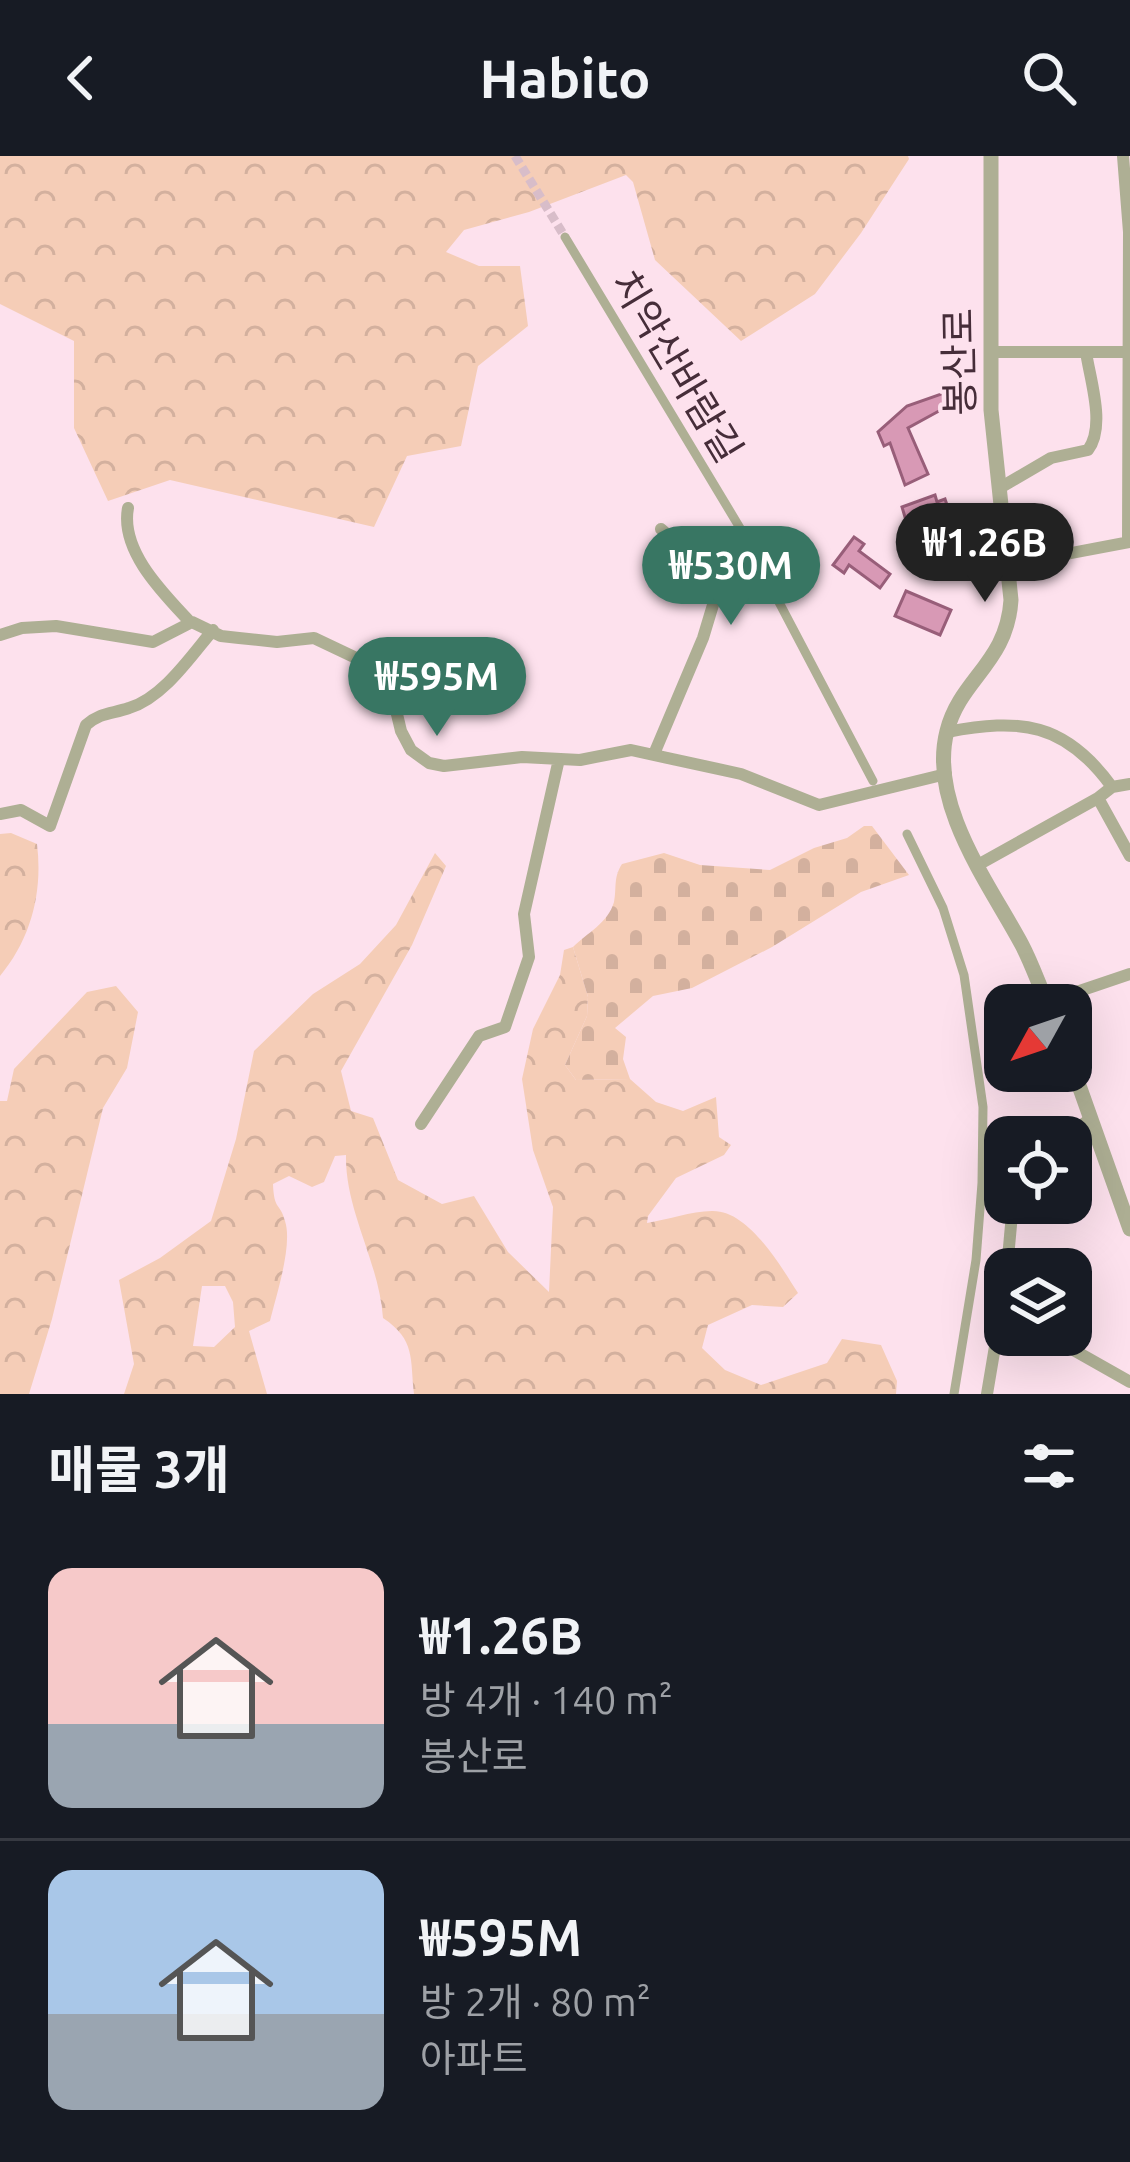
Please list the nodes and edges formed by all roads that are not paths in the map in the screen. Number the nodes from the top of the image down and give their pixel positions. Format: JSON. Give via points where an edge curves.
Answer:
{"nodes":[{"id":1,"x":991,"y":156,"type":"edge"},
{"id":2,"x":1123,"y":156,"type":"edge"},
{"id":3,"x":1128,"y":182,"type":"edge"},
{"id":4,"x":565,"y":237,"type":"tunnel mouth"},
{"id":5,"x":991,"y":352,"type":"junction"},
{"id":6,"x":1086,"y":352,"type":"junction"},
{"id":7,"x":1130,"y":352,"type":"edge"},
{"id":8,"x":998,"y":489,"type":"junction"},
{"id":9,"x":128,"y":508,"type":"dead end"},
{"id":10,"x":661,"y":529,"type":"dead end"},
{"id":11,"x":1129,"y":542,"type":"edge"},
{"id":12,"x":1008,"y":566,"type":"junction"},
{"id":13,"x":190,"y":622,"type":"junction"},
{"id":14,"x":213,"y":630,"type":"junction"},
{"id":15,"x":0,"y":635,"type":"edge"},
{"id":16,"x":946,"y":732,"type":"junction"},
{"id":17,"x":654,"y":754,"type":"junction"},
{"id":18,"x":559,"y":759,"type":"junction"},
{"id":19,"x":946,"y":774,"type":"junction"},
{"id":20,"x":873,"y":781,"type":"dead end"},
{"id":21,"x":1130,"y":784,"type":"edge"},
{"id":22,"x":1112,"y":787,"type":"junction"},
{"id":23,"x":1097,"y":798,"type":"junction"},
{"id":24,"x":0,"y":814,"type":"edge"},
{"id":25,"x":907,"y":834,"type":"dead end"},
{"id":26,"x":1130,"y":856,"type":"edge"},
{"id":27,"x":976,"y":866,"type":"junction"},
{"id":28,"x":1130,"y":974,"type":"edge"},
{"id":29,"x":1039,"y":984,"type":"edge"},
{"id":30,"x":1092,"y":988,"type":"edge"},
{"id":31,"x":421,"y":1124,"type":"dead end"},
{"id":32,"x":1092,"y":1124,"type":"edge"},
{"id":33,"x":1128,"y":1219,"type":"edge"},
{"id":34,"x":994,"y":1356,"type":"edge"},
{"id":35,"x":1084,"y":1356,"type":"edge"},
{"id":36,"x":1130,"y":1382,"type":"edge"},
{"id":37,"x":954,"y":1394,"type":"edge"},
{"id":38,"x":987,"y":1394,"type":"edge"}],
"edges":[{"from":1,"to":5,"type":"street","name":"봉산로"},
{"from":2,"to":3,"type":"street"},
{"from":3,"to":7,"type":"street"},
{"from":4,"to":20,"type":"street","name":"치악산바람길","via":[[740,528]]},
{"from":5,"to":6,"type":"street"},
{"from":5,"to":8,"type":"street","name":"봉산로"},
{"from":6,"to":7,"type":"street"},
{"from":6,"to":8,"type":"street","via":[[1094,442]]},
{"from":7,"to":11,"type":"street"},
{"from":8,"to":12,"type":"street","name":"봉산로"},
{"from":9,"to":13,"type":"street","via":[[135,549]]},
{"from":10,"to":17,"type":"street","via":[[719,585]]},
{"from":11,"to":12,"type":"street"},
{"from":12,"to":16,"type":"street","name":"봉산로","via":[[1004,639]]},
{"from":13,"to":14,"type":"street"},
{"from":13,"to":15,"type":"street","via":[[153,642],[56,626]]},
{"from":14,"to":18,"type":"street","via":[[277,642],[314,638],[373,665],[390,685],[407,743],[429,763]]},
{"from":14,"to":24,"type":"street","via":[[143,700],[86,725],[50,826],[21,810]]},
{"from":16,"to":19,"type":"street","name":"봉산로"},
{"from":16,"to":22,"type":"street","via":[[1033,726],[1074,746]]},
{"from":17,"to":18,"type":"street"},
{"from":17,"to":19,"type":"street","via":[[742,774],[819,805]]},
{"from":18,"to":31,"type":"street","via":[[524,914],[530,957],[505,1027],[479,1036]]},
{"from":19,"to":27,"type":"street","name":"봉산로"},
{"from":21,"to":22,"type":"street"},
{"from":22,"to":23,"type":"street"},
{"from":23,"to":26,"type":"street"},
{"from":23,"to":27,"type":"street"},
{"from":25,"to":37,"type":"street","via":[[944,908],[964,974],[982,1108],[976,1260]]},
{"from":27,"to":29,"type":"street","name":"봉산로"},
{"from":28,"to":30,"type":"street","name":"봉산로"},
{"from":32,"to":33,"type":"street"},
{"from":34,"to":38,"type":"street"},
{"from":35,"to":36,"type":"street"}]}
